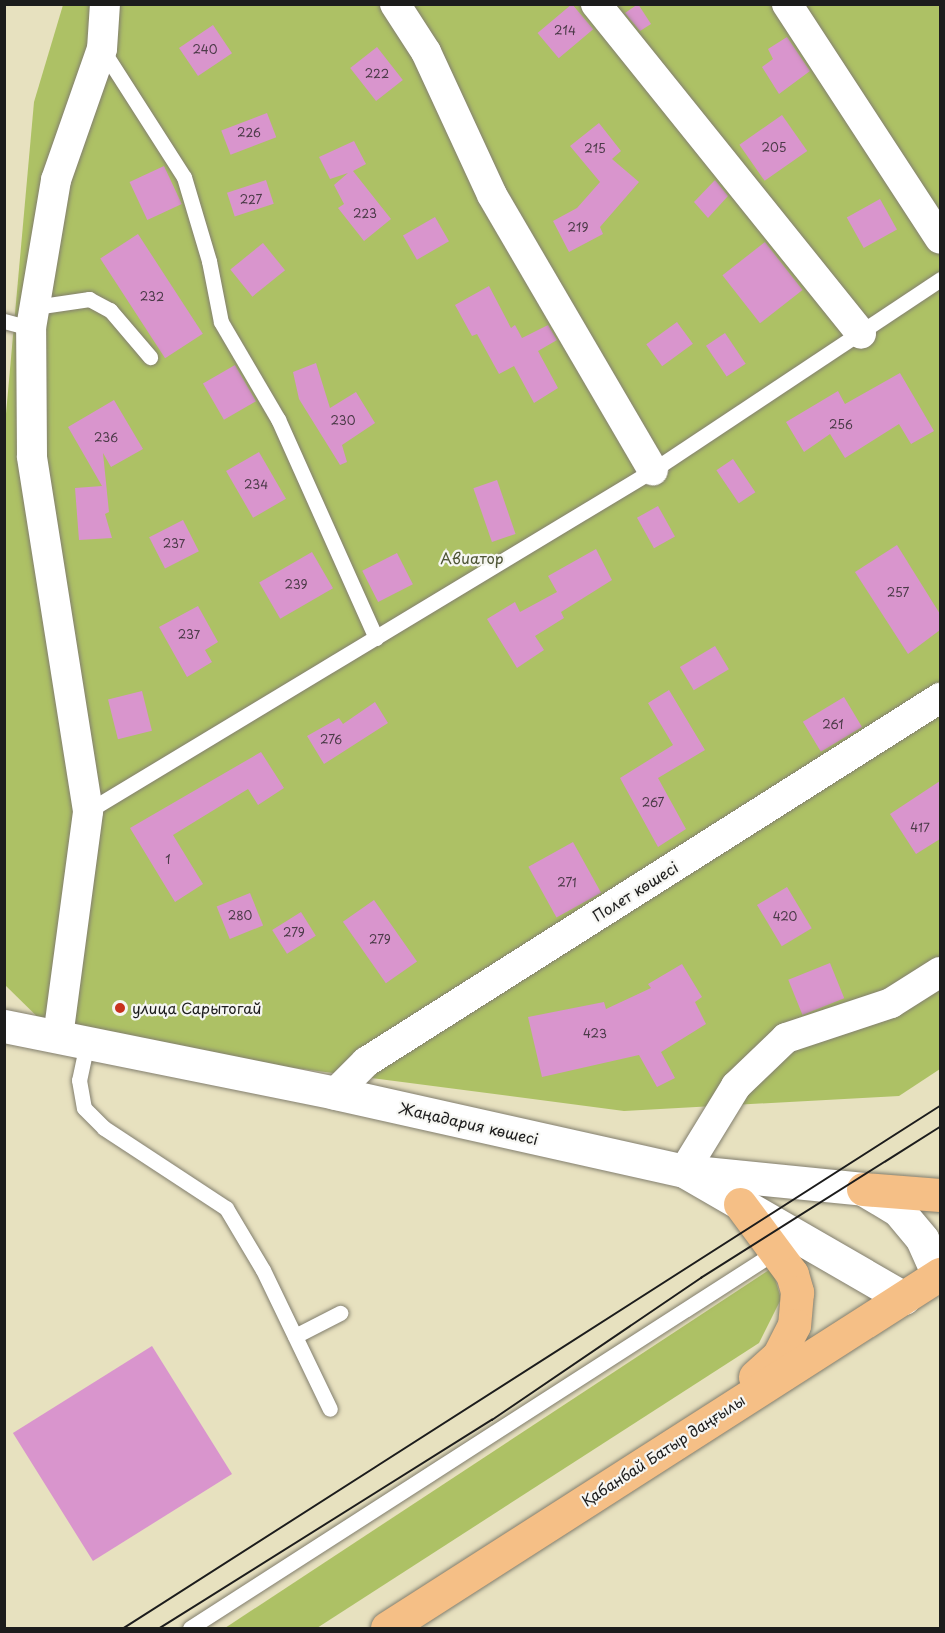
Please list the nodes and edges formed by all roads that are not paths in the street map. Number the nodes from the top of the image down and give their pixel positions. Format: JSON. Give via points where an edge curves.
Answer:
{"nodes":[{"id":1,"x":105,"y":4,"type":"edge"},
{"id":2,"x":395,"y":4,"type":"edge"},
{"id":3,"x":596,"y":4,"type":"edge"},
{"id":4,"x":787,"y":4,"type":"edge"},
{"id":5,"x":102,"y":49,"type":"junction"},
{"id":6,"x":940,"y":239,"type":"edge"},
{"id":7,"x":940,"y":279,"type":"edge"},
{"id":8,"x":24,"y":319,"type":"edge"},
{"id":9,"x":861,"y":334,"type":"junction"},
{"id":10,"x":150,"y":357,"type":"dead end"},
{"id":11,"x":652,"y":470,"type":"junction"},
{"id":12,"x":376,"y":638,"type":"junction"},
{"id":13,"x":940,"y":698,"type":"edge"},
{"id":14,"x":88,"y":812,"type":"junction"},
{"id":15,"x":940,"y":972,"type":"edge"},
{"id":16,"x":4,"y":1026,"type":"edge"},
{"id":17,"x":72,"y":1040,"type":"junction"},
{"id":18,"x":335,"y":1093,"type":"junction"},
{"id":19,"x":684,"y":1171,"type":"junction"},
{"id":20,"x":863,"y":1189,"type":"junction"},
{"id":21,"x":940,"y":1195,"type":"edge"},
{"id":22,"x":740,"y":1204,"type":"junction"},
{"id":23,"x":775,"y":1252,"type":"junction"},
{"id":24,"x":939,"y":1274,"type":"edge"},
{"id":25,"x":904,"y":1298,"type":"junction"},
{"id":26,"x":340,"y":1313,"type":"dead end"},
{"id":27,"x":295,"y":1336,"type":"junction"},
{"id":28,"x":330,"y":1408,"type":"dead end"},
{"id":29,"x":711,"y":1417,"type":"junction"},
{"id":30,"x":190,"y":1629,"type":"edge"},
{"id":31,"x":387,"y":1629,"type":"edge"}],
"edges":[{"from":1,"to":5,"type":"street"},
{"from":2,"to":11,"type":"street","via":[[426,52],[492,195]]},
{"from":3,"to":9,"type":"street"},
{"from":4,"to":6,"type":"street"},
{"from":5,"to":8,"type":"street","via":[[56,180]]},
{"from":5,"to":12,"type":"lane","via":[[184,177],[209,261],[220,322],[278,419]]},
{"from":7,"to":9,"type":"lane"},
{"from":8,"to":10,"type":"lane","via":[[88,299],[110,310]]},
{"from":8,"to":14,"type":"street","via":[[32,456]]},
{"from":9,"to":11,"type":"lane"},
{"from":11,"to":12,"type":"lane"},
{"from":12,"to":14,"type":"lane"},
{"from":13,"to":18,"type":"street","name":"Полет көшесі","via":[[366,1062]]},
{"from":14,"to":17,"type":"street"},
{"from":15,"to":19,"type":"street","via":[[891,1003],[786,1038],[736,1086]]},
{"from":16,"to":17,"type":"street","name":"Жаңадария көшесі"},
{"from":17,"to":18,"type":"street","name":"Жаңадария көшесі"},
{"from":17,"to":27,"type":"lane","via":[[84,1108],[104,1128],[226,1208]]},
{"from":18,"to":19,"type":"street","name":"Жаңадария көшесі"},
{"from":19,"to":20,"type":"street"},
{"from":19,"to":22,"type":"street","name":"Жаңадария көшесі"},
{"from":20,"to":21,"type":"main road"},
{"from":20,"to":24,"type":"street","via":[[898,1210],[922,1239]]},
{"from":22,"to":23,"type":"main road"},
{"from":22,"to":25,"type":"street","name":"Жаңадария көшесі"},
{"from":23,"to":29,"type":"main road","via":[[792,1274],[797,1292],[794,1325],[778,1356]]},
{"from":23,"to":30,"type":"lane"},
{"from":24,"to":25,"type":"main road","name":"Қабанбай Батыр даңғылы"},
{"from":25,"to":29,"type":"main road","name":"Қабанбай Батыр даңғылы"},
{"from":26,"to":27,"type":"lane"},
{"from":27,"to":28,"type":"lane"},
{"from":29,"to":31,"type":"main road","name":"Қабанбай Батыр даңғылы"}]}
